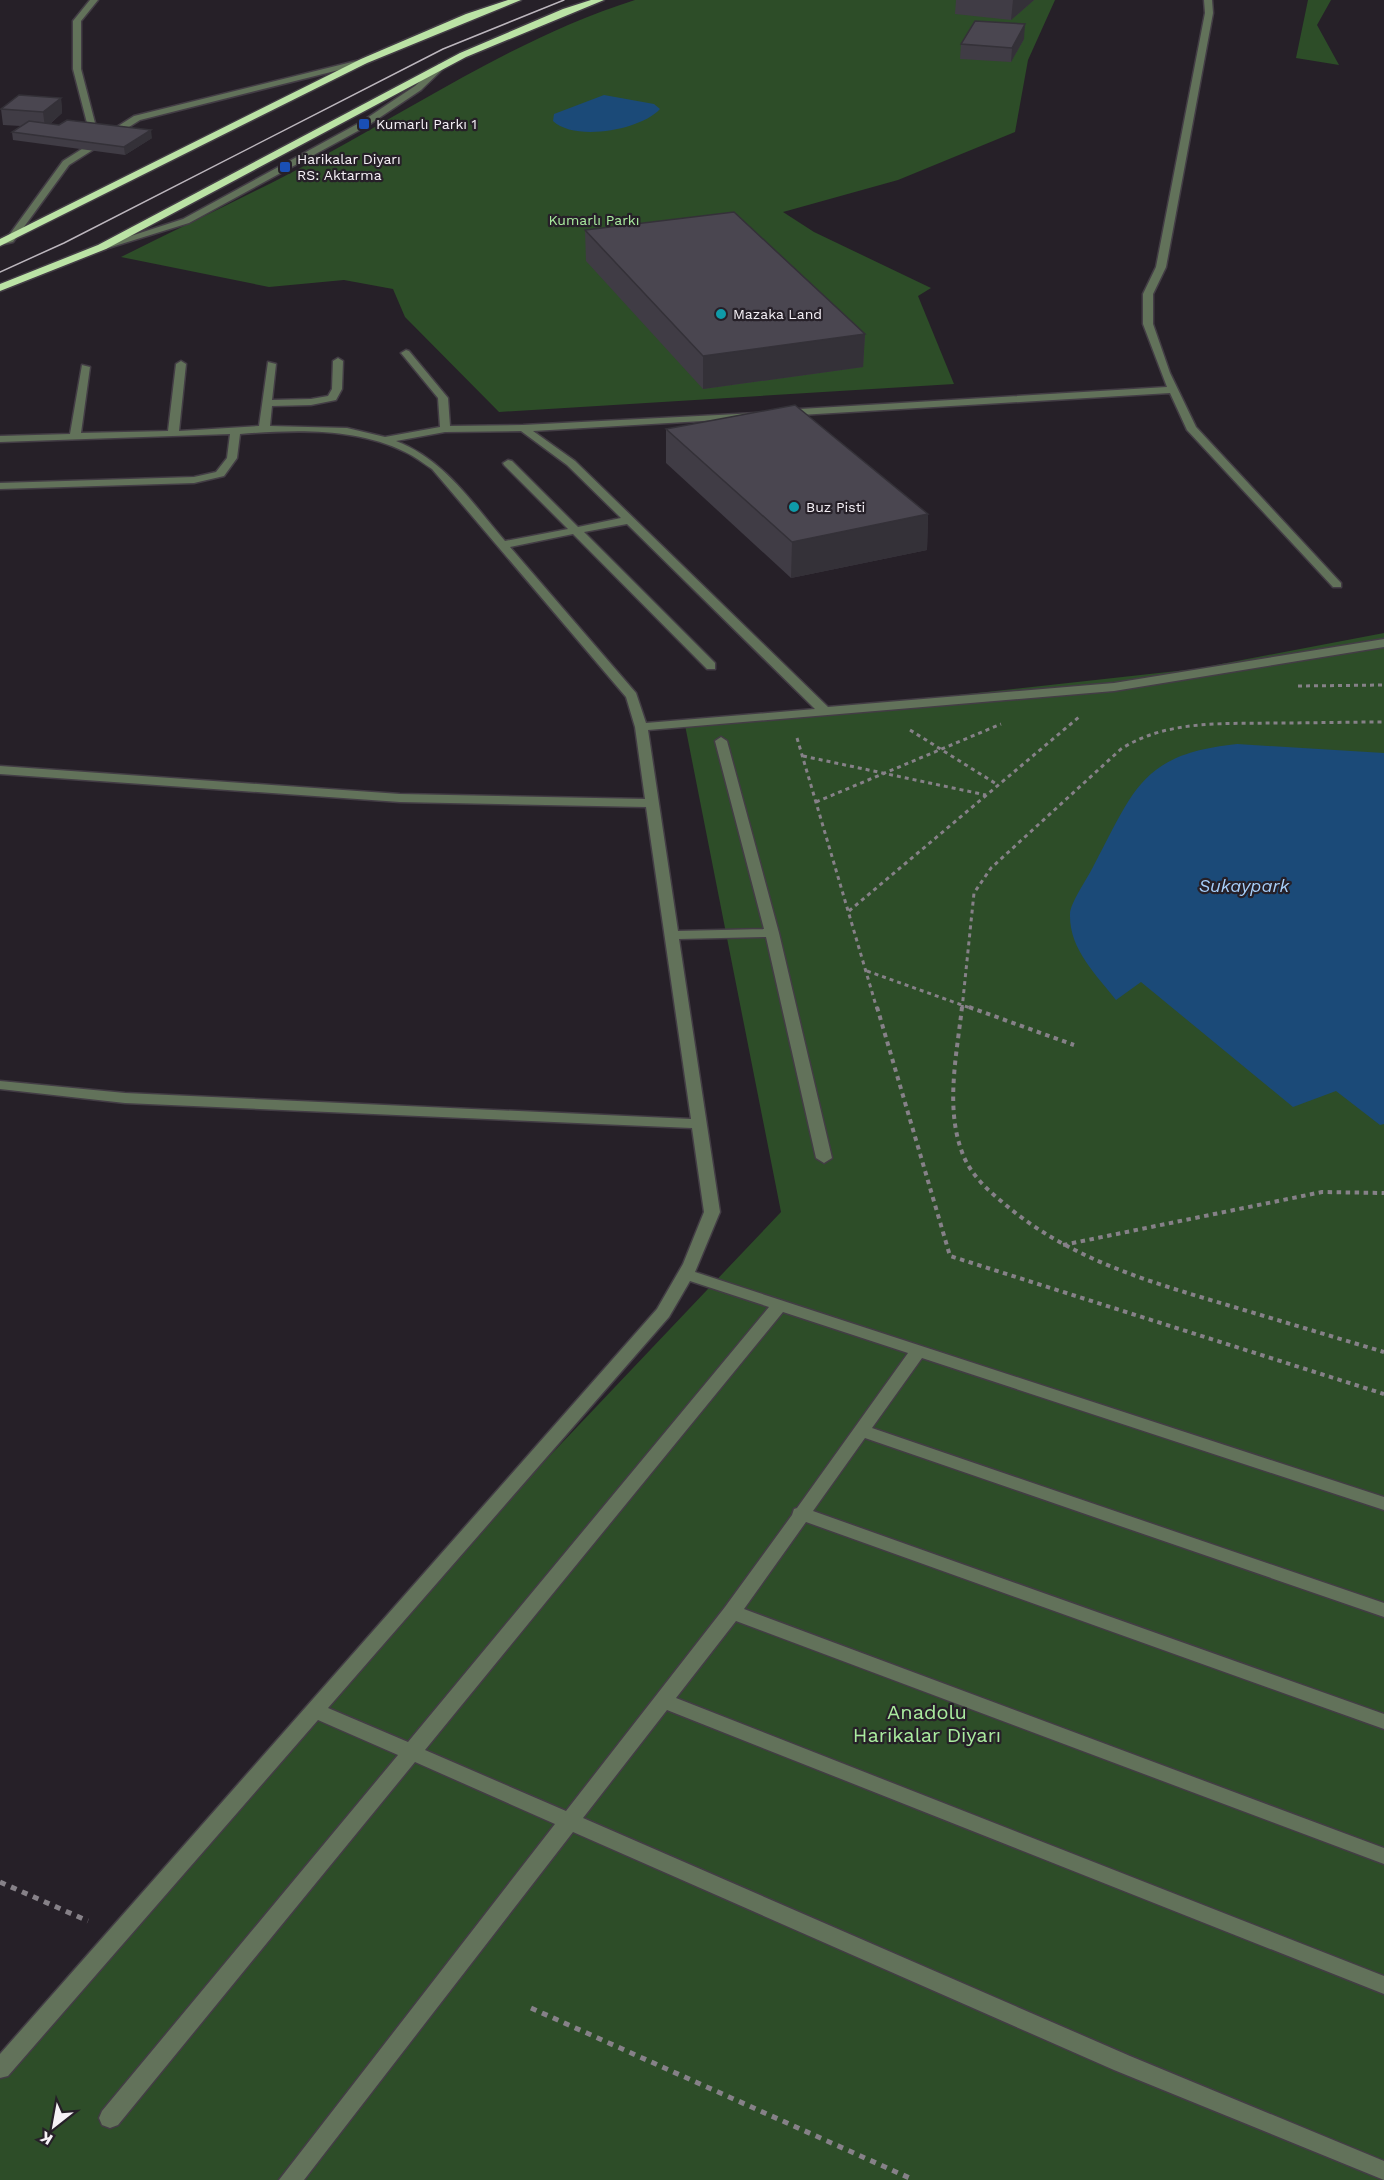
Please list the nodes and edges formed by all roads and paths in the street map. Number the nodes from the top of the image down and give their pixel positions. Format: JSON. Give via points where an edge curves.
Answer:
{"nodes":[{"id":1,"x":94,"y":0,"type":"edge"},
{"id":2,"x":517,"y":0,"type":"edge"},
{"id":3,"x":600,"y":0,"type":"edge"},
{"id":4,"x":1208,"y":0,"type":"edge"},
{"id":5,"x":364,"y":61,"type":"junction"},
{"id":6,"x":442,"y":66,"type":"junction"},
{"id":7,"x":91,"y":123,"type":"edge"},
{"id":8,"x":3,"y":242,"type":"edge"},
{"id":9,"x":102,"y":247,"type":"junction"},
{"id":10,"x":0,"y":288,"type":"edge"},
{"id":11,"x":406,"y":353,"type":"dead end"},
{"id":12,"x":338,"y":361,"type":"dead end"},
{"id":13,"x":182,"y":364,"type":"dead end"},
{"id":14,"x":271,"y":364,"type":"dead end"},
{"id":15,"x":85,"y":367,"type":"dead end"},
{"id":16,"x":1173,"y":390,"type":"junction"},
{"id":17,"x":268,"y":403,"type":"junction"},
{"id":18,"x":772,"y":414,"type":"edge"},
{"id":19,"x":760,"y":415,"type":"edge"},
{"id":20,"x":523,"y":428,"type":"junction"},
{"id":21,"x":445,"y":429,"type":"junction"},
{"id":22,"x":264,"y":431,"type":"junction"},
{"id":23,"x":235,"y":432,"type":"junction"},
{"id":24,"x":173,"y":434,"type":"junction"},
{"id":25,"x":75,"y":437,"type":"junction"},
{"id":26,"x":0,"y":439,"type":"edge"},
{"id":27,"x":384,"y":440,"type":"junction"},
{"id":28,"x":508,"y":463,"type":"dead end"},
{"id":29,"x":0,"y":486,"type":"edge"},
{"id":30,"x":629,"y":520,"type":"junction"},
{"id":31,"x":574,"y":531,"type":"junction"},
{"id":32,"x":502,"y":545,"type":"junction"},
{"id":33,"x":1337,"y":585,"type":"dead end"},
{"id":34,"x":1384,"y":643,"type":"edge"},
{"id":35,"x":711,"y":666,"type":"dead end"},
{"id":36,"x":1114,"y":687,"type":"junction"},
{"id":37,"x":825,"y":711,"type":"junction"},
{"id":38,"x":1384,"y":722,"type":"edge"},
{"id":39,"x":641,"y":727,"type":"junction"},
{"id":40,"x":721,"y":741,"type":"dead end"},
{"id":41,"x":0,"y":770,"type":"edge"},
{"id":42,"x":884,"y":773,"type":"junction"},
{"id":43,"x":998,"y":785,"type":"junction"},
{"id":44,"x":986,"y":795,"type":"junction"},
{"id":45,"x":816,"y":802,"type":"junction"},
{"id":46,"x":652,"y":803,"type":"junction"},
{"id":47,"x":848,"y":911,"type":"junction"},
{"id":48,"x":772,"y":933,"type":"junction"},
{"id":49,"x":672,"y":935,"type":"junction"},
{"id":50,"x":866,"y":970,"type":"junction"},
{"id":51,"x":963,"y":1005,"type":"junction"},
{"id":52,"x":1074,"y":1045,"type":"dead end"},
{"id":53,"x":0,"y":1085,"type":"edge"},
{"id":54,"x":699,"y":1124,"type":"junction"},
{"id":55,"x":824,"y":1158,"type":"dead end"},
{"id":56,"x":1384,"y":1193,"type":"edge"},
{"id":57,"x":1062,"y":1245,"type":"junction"},
{"id":58,"x":688,"y":1275,"type":"junction"},
{"id":59,"x":780,"y":1305,"type":"junction"},
{"id":60,"x":918,"y":1351,"type":"junction"},
{"id":61,"x":1384,"y":1352,"type":"edge"},
{"id":62,"x":1384,"y":1394,"type":"edge"},
{"id":63,"x":861,"y":1430,"type":"junction"},
{"id":64,"x":1384,"y":1504,"type":"edge"},
{"id":65,"x":800,"y":1513,"type":"junction"},
{"id":66,"x":1384,"y":1610,"type":"edge"},
{"id":67,"x":732,"y":1612,"type":"junction"},
{"id":68,"x":664,"y":1701,"type":"junction"},
{"id":69,"x":315,"y":1710,"type":"junction"},
{"id":70,"x":1384,"y":1722,"type":"edge"},
{"id":71,"x":410,"y":1752,"type":"junction"},
{"id":72,"x":570,"y":1822,"type":"junction"},
{"id":73,"x":1384,"y":1856,"type":"edge"},
{"id":74,"x":0,"y":1882,"type":"edge"},
{"id":75,"x":119,"y":1934,"type":"junction"},
{"id":76,"x":1384,"y":1985,"type":"edge"},
{"id":77,"x":531,"y":2008,"type":"dead end"},
{"id":78,"x":0,"y":2069,"type":"edge"},
{"id":79,"x":110,"y":2118,"type":"dead end"},
{"id":80,"x":1384,"y":2170,"type":"edge"},
{"id":81,"x":290,"y":2180,"type":"edge"},
{"id":82,"x":914,"y":2180,"type":"edge"}],
"edges":[{"from":1,"to":7,"type":"street","via":[[77,21],[77,69]]},
{"from":2,"to":5,"type":"highway"},
{"from":3,"to":6,"type":"highway"},
{"from":4,"to":16,"type":"street","via":[[1209,13],[1161,267],[1150,287],[1146,309]]},
{"from":5,"to":8,"type":"highway"},
{"from":5,"to":8,"type":"street","via":[[137,118],[66,163]]},
{"from":6,"to":9,"type":"highway"},
{"from":6,"to":9,"type":"street","via":[[418,88],[364,124],[186,221]]},
{"from":9,"to":10,"type":"highway"},
{"from":11,"to":21,"type":"street","via":[[443,398]]},
{"from":12,"to":17,"type":"street","via":[[337,389],[332,398]]},
{"from":13,"to":24,"type":"street"},
{"from":14,"to":17,"type":"street"},
{"from":15,"to":25,"type":"street"},
{"from":16,"to":18,"type":"street"},
{"from":16,"to":33,"type":"street","via":[[1191,428]]},
{"from":17,"to":22,"type":"street"},
{"from":19,"to":20,"type":"street"},
{"from":20,"to":21,"type":"street"},
{"from":20,"to":30,"type":"street","via":[[571,463]]},
{"from":21,"to":27,"type":"street"},
{"from":22,"to":23,"type":"street"},
{"from":22,"to":27,"type":"street","via":[[322,429]]},
{"from":23,"to":24,"type":"street"},
{"from":23,"to":29,"type":"street","via":[[232,458],[220,474],[194,480]]},
{"from":24,"to":25,"type":"street"},
{"from":25,"to":26,"type":"street"},
{"from":27,"to":32,"type":"street","via":[[414,452],[436,467]]},
{"from":28,"to":31,"type":"street"},
{"from":30,"to":31,"type":"street"},
{"from":30,"to":37,"type":"street"},
{"from":31,"to":32,"type":"street"},
{"from":31,"to":35,"type":"street"},
{"from":32,"to":39,"type":"street","via":[[632,696]]},
{"from":34,"to":36,"type":"street"},
{"from":36,"to":37,"type":"street"},
{"from":36,"to":43,"type":"path"},
{"from":37,"to":39,"type":"street"},
{"from":38,"to":51,"type":"path","via":[[1189,726],[1153,733],[1121,749],[982,879],[974,893]]},
{"from":39,"to":46,"type":"street"},
{"from":40,"to":48,"type":"street"},
{"from":41,"to":46,"type":"street","via":[[400,798]]},
{"from":42,"to":43,"type":"path","via":[[941,749]]},
{"from":42,"to":44,"type":"path"},
{"from":42,"to":45,"type":"path"},
{"from":42,"to":45,"type":"path","via":[[802,756]]},
{"from":43,"to":44,"type":"path"},
{"from":44,"to":47,"type":"path"},
{"from":45,"to":47,"type":"path"},
{"from":46,"to":49,"type":"street"},
{"from":47,"to":50,"type":"path"},
{"from":48,"to":49,"type":"street"},
{"from":48,"to":55,"type":"street"},
{"from":49,"to":54,"type":"street"},
{"from":50,"to":51,"type":"path"},
{"from":50,"to":62,"type":"path","via":[[950,1256]]},
{"from":51,"to":52,"type":"path"},
{"from":51,"to":57,"type":"path","via":[[954,1107],[962,1155],[985,1186]]},
{"from":53,"to":54,"type":"street","via":[[125,1098]]},
{"from":54,"to":58,"type":"street","via":[[712,1212]]},
{"from":56,"to":57,"type":"path","via":[[1322,1192]]},
{"from":57,"to":61,"type":"path","via":[[1133,1277]]},
{"from":58,"to":59,"type":"street"},
{"from":58,"to":69,"type":"street","via":[[639,1342]]},
{"from":59,"to":60,"type":"street"},
{"from":59,"to":71,"type":"street"},
{"from":60,"to":63,"type":"street"},
{"from":60,"to":64,"type":"street"},
{"from":63,"to":65,"type":"street"},
{"from":63,"to":66,"type":"street"},
{"from":65,"to":67,"type":"street"},
{"from":65,"to":70,"type":"street"},
{"from":67,"to":68,"type":"street"},
{"from":67,"to":73,"type":"street"},
{"from":68,"to":72,"type":"street"},
{"from":68,"to":76,"type":"street"},
{"from":69,"to":71,"type":"street"},
{"from":69,"to":75,"type":"street"},
{"from":71,"to":72,"type":"street"},
{"from":71,"to":79,"type":"street"},
{"from":72,"to":80,"type":"street","via":[[1122,2063]]},
{"from":72,"to":81,"type":"street"},
{"from":74,"to":75,"type":"path"},
{"from":75,"to":78,"type":"street"},
{"from":77,"to":82,"type":"path"}]}
